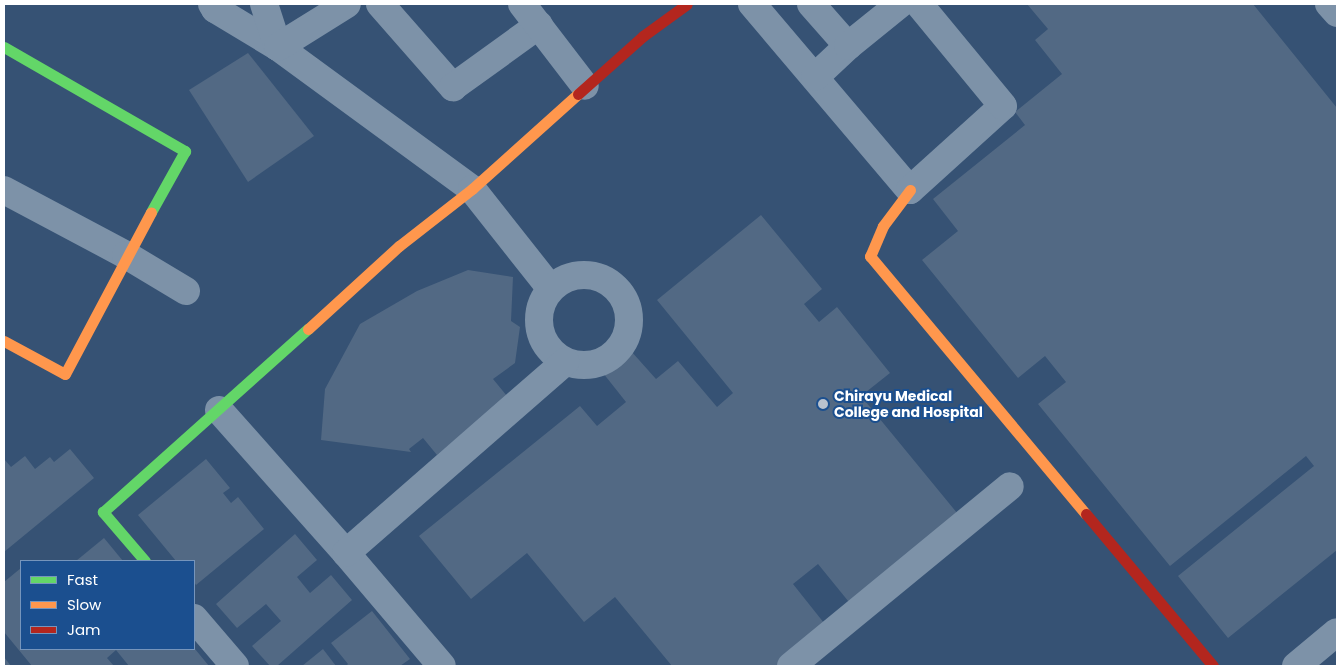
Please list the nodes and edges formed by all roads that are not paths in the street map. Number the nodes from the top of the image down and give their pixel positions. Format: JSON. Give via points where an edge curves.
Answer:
{"nodes":[{"id":1,"x":212,"y":4,"type":"edge"},
{"id":2,"x":264,"y":4,"type":"edge"},
{"id":3,"x":347,"y":4,"type":"edge"},
{"id":4,"x":380,"y":4,"type":"edge"},
{"id":5,"x":522,"y":4,"type":"edge"},
{"id":6,"x":687,"y":4,"type":"edge"},
{"id":7,"x":752,"y":4,"type":"edge"},
{"id":8,"x":810,"y":4,"type":"edge"},
{"id":9,"x":900,"y":4,"type":"edge"},
{"id":10,"x":919,"y":4,"type":"edge"},
{"id":11,"x":1329,"y":4,"type":"edge"},
{"id":12,"x":1337,"y":13,"type":"edge"},
{"id":13,"x":539,"y":25,"type":"junction"},
{"id":14,"x":848,"y":46,"type":"junction"},
{"id":15,"x":4,"y":47,"type":"edge"},
{"id":16,"x":278,"y":47,"type":"junction"},
{"id":17,"x":815,"y":77,"type":"junction"},
{"id":18,"x":585,"y":86,"type":"junction"},
{"id":19,"x":472,"y":189,"type":"junction"},
{"id":20,"x":4,"y":190,"type":"edge"},
{"id":21,"x":910,"y":190,"type":"junction"},
{"id":22,"x":126,"y":255,"type":"junction"},
{"id":23,"x":551,"y":289,"type":"junction"},
{"id":24,"x":186,"y":291,"type":"dead end"},
{"id":25,"x":4,"y":341,"type":"edge"},
{"id":26,"x":565,"y":362,"type":"junction"},
{"id":27,"x":219,"y":410,"type":"junction"},
{"id":28,"x":1010,"y":486,"type":"dead end"},
{"id":29,"x":346,"y":553,"type":"junction"},
{"id":30,"x":144,"y":560,"type":"edge"},
{"id":31,"x":195,"y":619,"type":"edge"},
{"id":32,"x":1337,"y":632,"type":"edge"},
{"id":33,"x":235,"y":666,"type":"edge"},
{"id":34,"x":442,"y":666,"type":"edge"},
{"id":35,"x":791,"y":666,"type":"edge"},
{"id":36,"x":1212,"y":666,"type":"edge"},
{"id":37,"x":1296,"y":666,"type":"edge"}],
"edges":[{"from":1,"to":16,"type":"street","via":[[215,9]]},
{"from":2,"to":16,"type":"street"},
{"from":3,"to":16,"type":"street"},
{"from":4,"to":13,"type":"street","via":[[453,87]]},
{"from":5,"to":13,"type":"street"},
{"from":6,"to":18,"type":"street","via":[[643,36]]},
{"from":7,"to":17,"type":"street"},
{"from":8,"to":14,"type":"street"},
{"from":9,"to":14,"type":"street"},
{"from":10,"to":21,"type":"street","via":[[1003,106]]},
{"from":11,"to":12,"type":"street"},
{"from":13,"to":18,"type":"street"},
{"from":14,"to":17,"type":"street"},
{"from":15,"to":22,"type":"street","via":[[185,151]]},
{"from":16,"to":19,"type":"street"},
{"from":17,"to":21,"type":"street"},
{"from":18,"to":19,"type":"street"},
{"from":19,"to":23,"type":"street"},
{"from":19,"to":27,"type":"street","via":[[399,246]]},
{"from":20,"to":22,"type":"street"},
{"from":21,"to":36,"type":"street","via":[[883,226],[870,256]]},
{"from":22,"to":24,"type":"street"},
{"from":22,"to":25,"type":"street","via":[[65,374]]},
{"from":23,"to":26,"type":"street","via":[[539,314],[540,329],[553,354]]},
{"from":23,"to":26,"type":"street","via":[[576,275],[604,278],[616,286],[630,312],[626,339],[607,360],[579,366]]},
{"from":26,"to":29,"type":"street"},
{"from":27,"to":29,"type":"street"},
{"from":27,"to":30,"type":"street","via":[[103,512]]},
{"from":28,"to":35,"type":"street"},
{"from":29,"to":34,"type":"street"},
{"from":31,"to":33,"type":"street"},
{"from":32,"to":37,"type":"street"}]}
